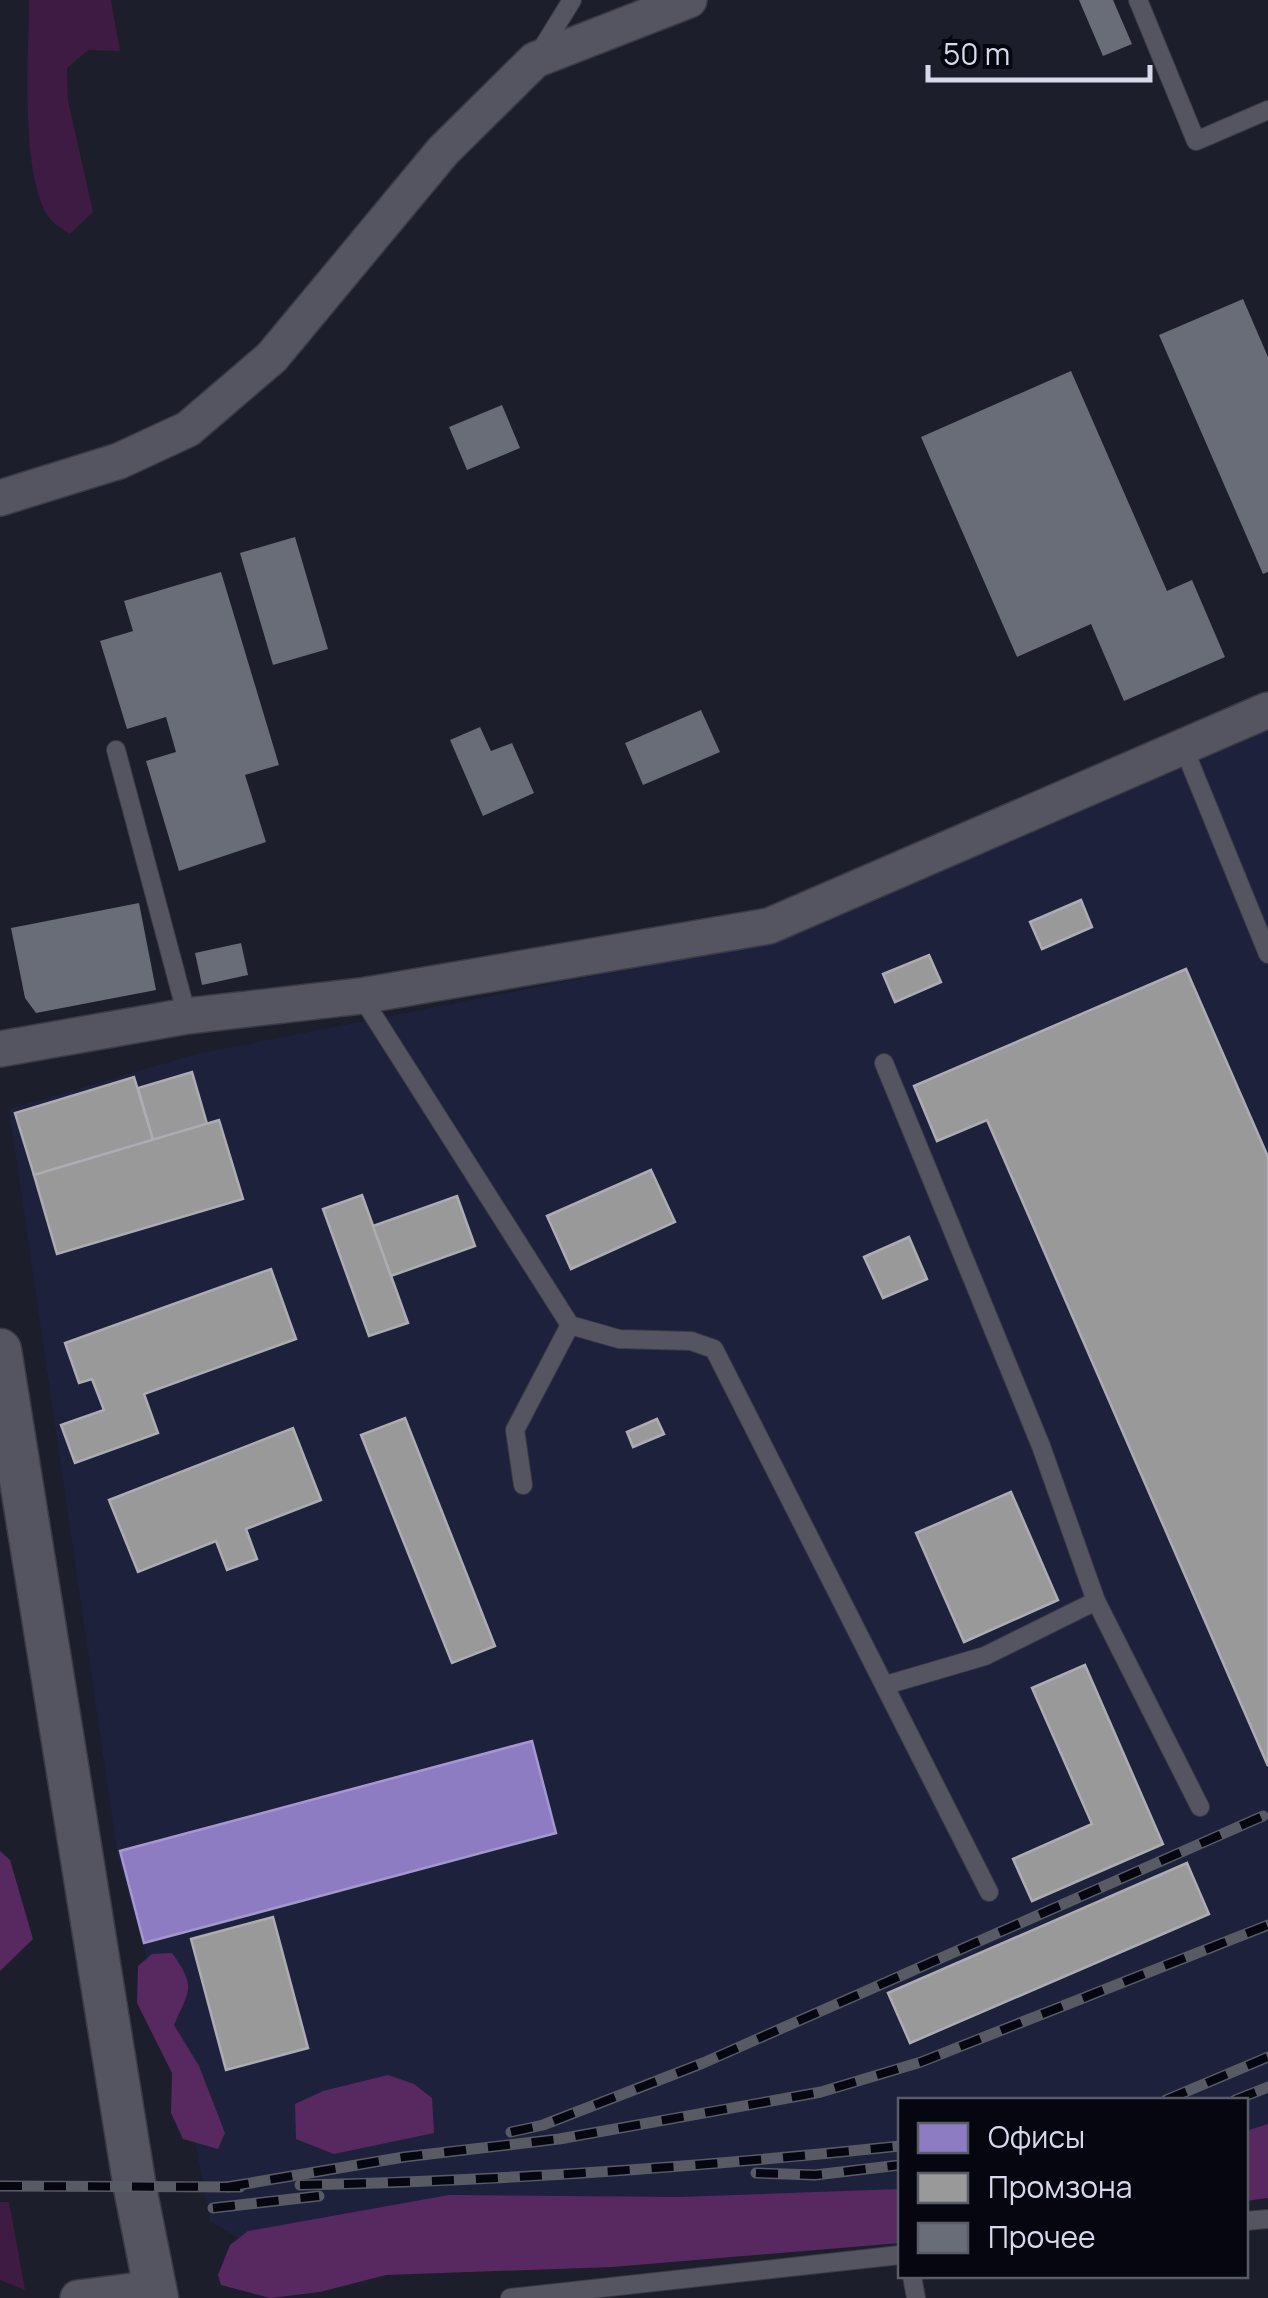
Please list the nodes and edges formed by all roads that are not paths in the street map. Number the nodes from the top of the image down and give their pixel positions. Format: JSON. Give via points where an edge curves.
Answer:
{"nodes":[{"id":1,"x":572,"y":0,"type":"edge"},
{"id":2,"x":689,"y":0,"type":"edge"},
{"id":3,"x":1139,"y":0,"type":"edge"},
{"id":4,"x":535,"y":60,"type":"junction"},
{"id":5,"x":1268,"y":110,"type":"edge"},
{"id":6,"x":0,"y":498,"type":"edge"},
{"id":7,"x":1268,"y":710,"type":"edge"},
{"id":8,"x":1183,"y":746,"type":"junction"},
{"id":9,"x":116,"y":750,"type":"dead end"},
{"id":10,"x":1268,"y":954,"type":"edge"},
{"id":11,"x":361,"y":996,"type":"junction"},
{"id":12,"x":187,"y":1016,"type":"junction"},
{"id":13,"x":0,"y":1049,"type":"edge"},
{"id":14,"x":884,"y":1063,"type":"dead end"},
{"id":15,"x":570,"y":1324,"type":"junction"},
{"id":16,"x":0,"y":1350,"type":"edge"},
{"id":17,"x":523,"y":1484,"type":"dead end"},
{"id":18,"x":1096,"y":1601,"type":"junction"},
{"id":19,"x":886,"y":1684,"type":"junction"},
{"id":20,"x":1200,"y":1807,"type":"dead end"},
{"id":21,"x":989,"y":1892,"type":"dead end"},
{"id":22,"x":898,"y":2255,"type":"edge"},
{"id":23,"x":688,"y":2278,"type":"junction"},
{"id":24,"x":156,"y":2293,"type":"edge"},
{"id":25,"x":78,"y":2298,"type":"edge"},
{"id":26,"x":510,"y":2298,"type":"edge"},
{"id":27,"x":690,"y":2298,"type":"edge"}],
"edges":[{"from":1,"to":4,"type":"lane"},
{"from":2,"to":4,"type":"street"},
{"from":3,"to":5,"type":"lane","via":[[1196,140]]},
{"from":4,"to":6,"type":"street","via":[[442,151],[272,358],[226,400],[188,429],[119,461]]},
{"from":7,"to":8,"type":"street"},
{"from":8,"to":10,"type":"lane"},
{"from":8,"to":11,"type":"street","via":[[769,926]]},
{"from":9,"to":12,"type":"lane"},
{"from":11,"to":12,"type":"street"},
{"from":11,"to":15,"type":"lane"},
{"from":12,"to":13,"type":"street"},
{"from":14,"to":18,"type":"lane","via":[[1041,1446]]},
{"from":15,"to":17,"type":"lane","via":[[515,1430]]},
{"from":15,"to":19,"type":"lane","via":[[619,1339],[714,1348]]},
{"from":16,"to":24,"type":"street"},
{"from":18,"to":19,"type":"lane","via":[[985,1656]]},
{"from":18,"to":20,"type":"lane"},
{"from":19,"to":21,"type":"lane"},
{"from":22,"to":23,"type":"lane"},
{"from":23,"to":26,"type":"lane"},
{"from":23,"to":27,"type":"lane"},
{"from":24,"to":25,"type":"street"}]}
